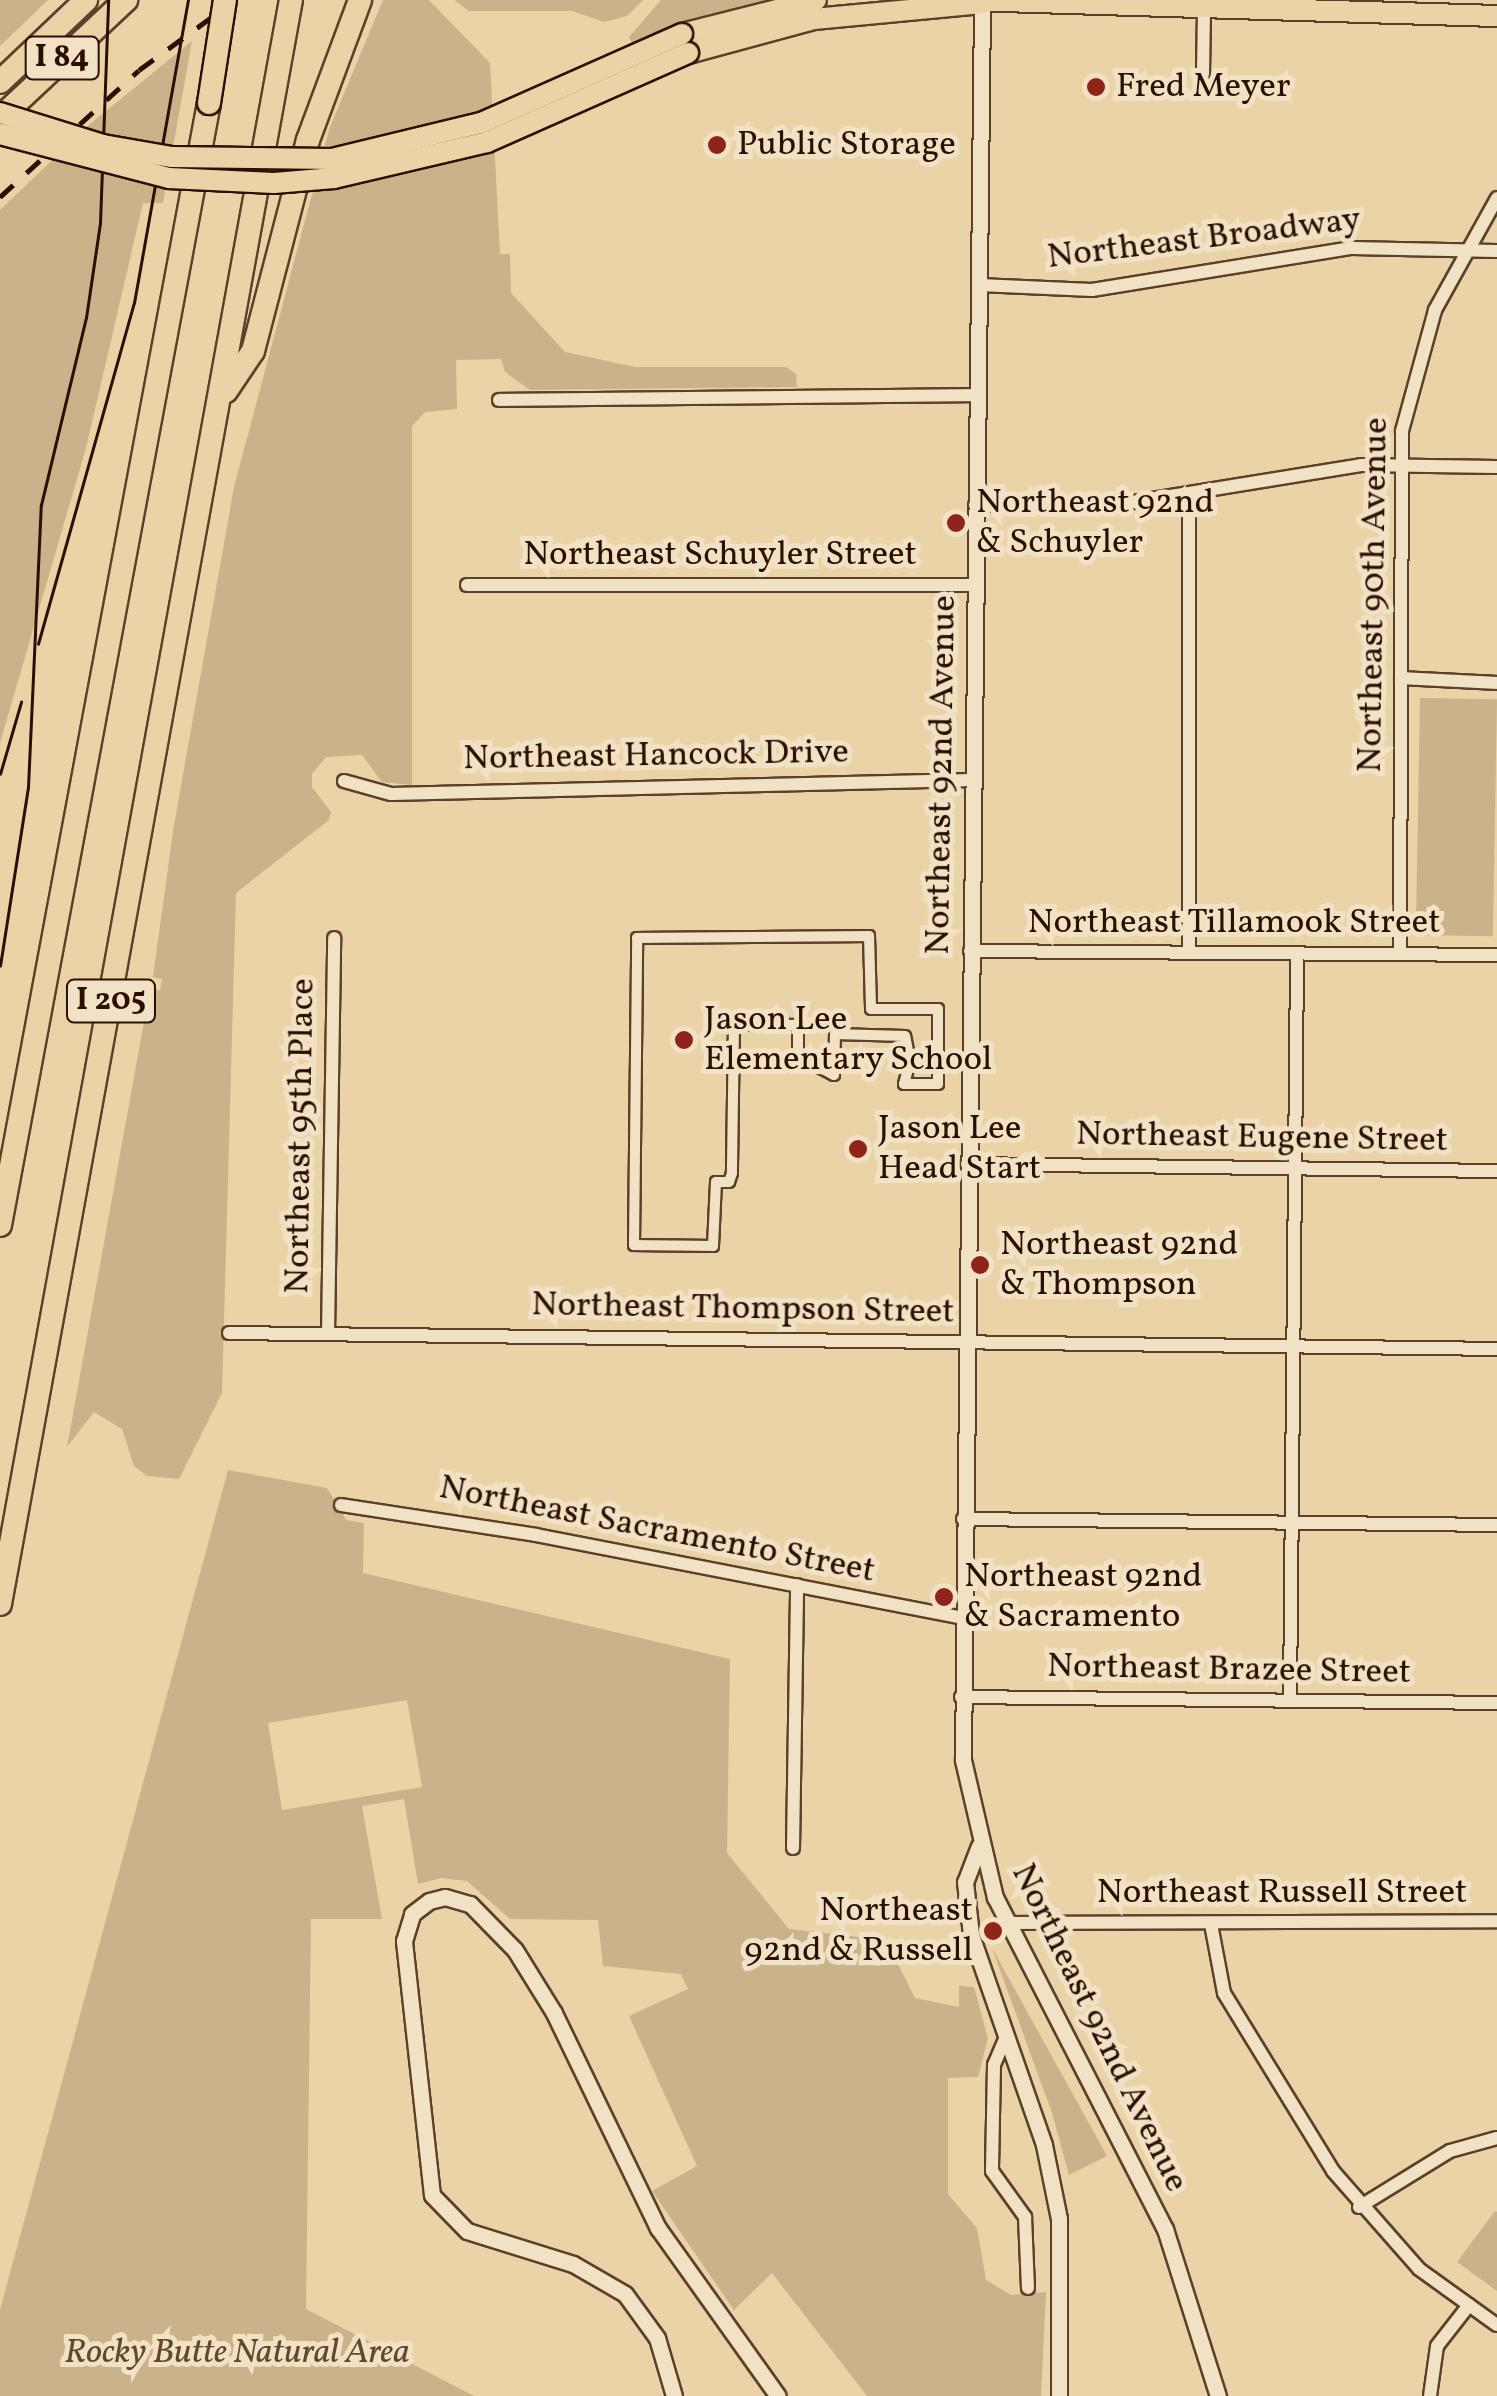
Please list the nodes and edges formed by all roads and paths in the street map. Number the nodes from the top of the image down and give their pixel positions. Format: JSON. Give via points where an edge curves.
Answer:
{"nodes":[{"id":1,"x":86,"y":0,"type":"edge"},
{"id":2,"x":126,"y":0,"type":"edge"},
{"id":3,"x":225,"y":0,"type":"edge"},
{"id":4,"x":291,"y":0,"type":"edge"},
{"id":5,"x":360,"y":0,"type":"edge"},
{"id":6,"x":816,"y":0,"type":"edge"},
{"id":7,"x":978,"y":1,"type":"edge"},
{"id":8,"x":1204,"y":8,"type":"junction"},
{"id":9,"x":1497,"y":16,"type":"edge"},
{"id":10,"x":685,"y":43,"type":"junction"},
{"id":11,"x":1204,"y":74,"type":"dead end"},
{"id":12,"x":0,"y":82,"type":"edge"},
{"id":13,"x":0,"y":115,"type":"edge"},
{"id":14,"x":0,"y":134,"type":"edge"},
{"id":15,"x":1497,"y":198,"type":"edge"},
{"id":16,"x":1466,"y":249,"type":"junction"},
{"id":17,"x":1497,"y":251,"type":"edge"},
{"id":18,"x":979,"y":285,"type":"junction"},
{"id":19,"x":978,"y":395,"type":"junction"},
{"id":20,"x":221,"y":398,"type":"junction"},
{"id":21,"x":499,"y":400,"type":"dead end"},
{"id":22,"x":1400,"y":463,"type":"junction"},
{"id":23,"x":1497,"y":467,"type":"edge"},
{"id":24,"x":1190,"y":496,"type":"junction"},
{"id":25,"x":975,"y":505,"type":"junction"},
{"id":26,"x":467,"y":585,"type":"dead end"},
{"id":27,"x":974,"y":585,"type":"junction"},
{"id":28,"x":1401,"y":678,"type":"junction"},
{"id":29,"x":1497,"y":684,"type":"edge"},
{"id":30,"x":972,"y":780,"type":"junction"},
{"id":31,"x":344,"y":781,"type":"dead end"},
{"id":32,"x":334,"y":938,"type":"dead end"},
{"id":33,"x":970,"y":951,"type":"junction"},
{"id":34,"x":1189,"y":953,"type":"junction"},
{"id":35,"x":1298,"y":954,"type":"junction"},
{"id":36,"x":1400,"y":954,"type":"junction"},
{"id":37,"x":1497,"y":954,"type":"edge"},
{"id":38,"x":967,"y":1164,"type":"junction"},
{"id":39,"x":1295,"y":1168,"type":"junction"},
{"id":40,"x":1497,"y":1171,"type":"edge"},
{"id":41,"x":0,"y":1225,"type":"edge"},
{"id":42,"x":634,"y":1244,"type":"joint"},
{"id":43,"x":229,"y":1332,"type":"dead end"},
{"id":44,"x":328,"y":1334,"type":"junction"},
{"id":45,"x":966,"y":1342,"type":"junction"},
{"id":46,"x":1293,"y":1346,"type":"junction"},
{"id":47,"x":1497,"y":1349,"type":"edge"},
{"id":48,"x":341,"y":1506,"type":"dead end"},
{"id":49,"x":964,"y":1519,"type":"junction"},
{"id":50,"x":1292,"y":1522,"type":"junction"},
{"id":51,"x":1497,"y":1525,"type":"edge"},
{"id":52,"x":796,"y":1586,"type":"junction"},
{"id":53,"x":0,"y":1604,"type":"edge"},
{"id":54,"x":962,"y":1618,"type":"junction"},
{"id":55,"x":961,"y":1697,"type":"junction"},
{"id":56,"x":1290,"y":1700,"type":"junction"},
{"id":57,"x":1497,"y":1704,"type":"edge"},
{"id":58,"x":979,"y":1846,"type":"junction"},
{"id":59,"x":793,"y":1848,"type":"dead end"},
{"id":60,"x":1497,"y":1921,"type":"edge"},
{"id":61,"x":1008,"y":1923,"type":"junction"},
{"id":62,"x":1212,"y":1924,"type":"junction"},
{"id":63,"x":1005,"y":2039,"type":"junction"},
{"id":64,"x":1497,"y":2138,"type":"edge"},
{"id":65,"x":1359,"y":2207,"type":"junction"},
{"id":66,"x":1028,"y":2288,"type":"dead end"},
{"id":67,"x":1469,"y":2304,"type":"junction"},
{"id":68,"x":1497,"y":2325,"type":"edge"},
{"id":69,"x":674,"y":2396,"type":"edge"},
{"id":70,"x":778,"y":2396,"type":"edge"},
{"id":71,"x":1059,"y":2396,"type":"edge"},
{"id":72,"x":1218,"y":2396,"type":"edge"},
{"id":73,"x":1430,"y":2396,"type":"edge"}],
"edges":[{"from":1,"to":12,"type":"highway","number":"I 84"},
{"from":2,"to":13,"type":"highway","number":"I 84"},
{"from":3,"to":41,"type":"highway","number":"I 205","bridge":true},
{"from":4,"to":20,"type":"highway","number":"I 205"},
{"from":5,"to":20,"type":"highway","via":[[319,104],[253,351]]},
{"from":6,"to":10,"type":"main road"},
{"from":7,"to":8,"type":"main road"},
{"from":7,"to":10,"type":"main road"},
{"from":7,"to":18,"type":"street","name":"Northeast 92nd Avenue"},
{"from":8,"to":9,"type":"main road"},
{"from":8,"to":11,"type":"street"},
{"from":10,"to":13,"type":"main road","bridge":true,"via":[[481,123],[332,159],[172,158]]},
{"from":10,"to":14,"type":"main road","bridge":true,"via":[[488,142],[334,178],[169,178]]},
{"from":15,"to":16,"type":"street","name":"Northeast 90th Avenue"},
{"from":16,"to":17,"type":"street","name":"Northeast Broadway"},
{"from":16,"to":18,"type":"street","name":"Northeast Broadway","via":[[1314,251],[1092,290]]},
{"from":16,"to":22,"type":"street","name":"Northeast 90th Avenue","via":[[1414,372]]},
{"from":18,"to":19,"type":"street","name":"Northeast 92nd Avenue"},
{"from":19,"to":21,"type":"street"},
{"from":19,"to":25,"type":"street","name":"Northeast 92nd Avenue"},
{"from":20,"to":53,"type":"highway","number":"I 205"},
{"from":22,"to":23,"type":"street"},
{"from":22,"to":24,"type":"street","via":[[1290,474]]},
{"from":22,"to":28,"type":"street","name":"Northeast 90th Avenue"},
{"from":24,"to":25,"type":"street","via":[[1115,506]]},
{"from":24,"to":34,"type":"street"},
{"from":25,"to":27,"type":"street","name":"Northeast 92nd Avenue"},
{"from":26,"to":27,"type":"street","name":"Northeast Schuyler Street"},
{"from":27,"to":30,"type":"street","name":"Northeast 92nd Avenue"},
{"from":28,"to":29,"type":"street"},
{"from":28,"to":36,"type":"street","name":"Northeast 90th Avenue"},
{"from":30,"to":31,"type":"street","name":"Northeast Hancock Drive","via":[[391,794]]},
{"from":30,"to":33,"type":"street","name":"Northeast 92nd Avenue"},
{"from":32,"to":44,"type":"street","name":"Northeast 95th Place"},
{"from":33,"to":34,"type":"street","name":"Northeast Tillamook Street"},
{"from":33,"to":38,"type":"street","name":"Northeast 92nd Avenue"},
{"from":34,"to":35,"type":"street","name":"Northeast Tillamook Street"},
{"from":35,"to":36,"type":"street","name":"Northeast Tillamook Street"},
{"from":35,"to":39,"type":"street"},
{"from":36,"to":37,"type":"street","name":"Northeast Tillamook Street"},
{"from":38,"to":39,"type":"street","name":"Northeast Eugene Street"},
{"from":38,"to":45,"type":"street","name":"Northeast 92nd Avenue"},
{"from":39,"to":40,"type":"street","name":"Northeast Eugene Street"},
{"from":39,"to":46,"type":"street"},
{"from":42,"to":42,"type":"street","via":[[637,938],[869,936],[871,1009],[938,1009],[938,1084],[904,1084],[910,1061],[905,1036],[835,1034],[834,1075],[798,1056],[798,1025],[734,1024],[732,1173],[729,1182],[716,1182],[713,1246]]},
{"from":43,"to":44,"type":"street","name":"Northeast Thompson Street"},
{"from":44,"to":45,"type":"street","name":"Northeast Thompson Street"},
{"from":45,"to":46,"type":"street","name":"Northeast Thompson Street"},
{"from":45,"to":49,"type":"street","name":"Northeast 92nd Avenue"},
{"from":46,"to":47,"type":"street","name":"Northeast Thompson Street"},
{"from":46,"to":50,"type":"street"},
{"from":48,"to":52,"type":"street","name":"Northeast Sacramento Street"},
{"from":49,"to":50,"type":"street"},
{"from":49,"to":54,"type":"street","name":"Northeast 92nd Avenue"},
{"from":50,"to":51,"type":"street"},
{"from":50,"to":56,"type":"street"},
{"from":52,"to":54,"type":"street","name":"Northeast Sacramento Street"},
{"from":52,"to":59,"type":"street"},
{"from":54,"to":55,"type":"street","name":"Northeast 92nd Avenue"},
{"from":55,"to":56,"type":"street","name":"Northeast Brazee Street"},
{"from":55,"to":58,"type":"street","name":"Northeast 92nd Avenue","via":[[965,1780]]},
{"from":56,"to":57,"type":"street","name":"Northeast Brazee Street"},
{"from":58,"to":61,"type":"street","name":"Northeast 92nd Avenue"},
{"from":58,"to":63,"type":"street","via":[[965,1882],[966,1904]]},
{"from":60,"to":62,"type":"street","name":"Northeast Russell Street"},
{"from":61,"to":62,"type":"street","name":"Northeast Russell Street"},
{"from":61,"to":72,"type":"street","name":"Northeast 92nd Avenue","via":[[1165,2229]]},
{"from":62,"to":65,"type":"street","via":[[1224,1993]]},
{"from":63,"to":66,"type":"street","via":[[994,2065],[992,2171],[1025,2218]]},
{"from":63,"to":71,"type":"street","via":[[1056,2198],[1063,2268]]},
{"from":64,"to":65,"type":"street","via":[[1450,2150]]},
{"from":65,"to":67,"type":"street","via":[[1419,2268]]},
{"from":67,"to":68,"type":"street"},
{"from":67,"to":73,"type":"street","via":[[1436,2346]]},
{"from":69,"to":70,"type":"street","via":[[657,2338],[616,2287],[573,2264],[467,2230],[432,2195],[404,1941],[412,1914],[429,1901],[445,1897],[470,1904],[516,1950],[554,2013],[651,2216]]}]}
